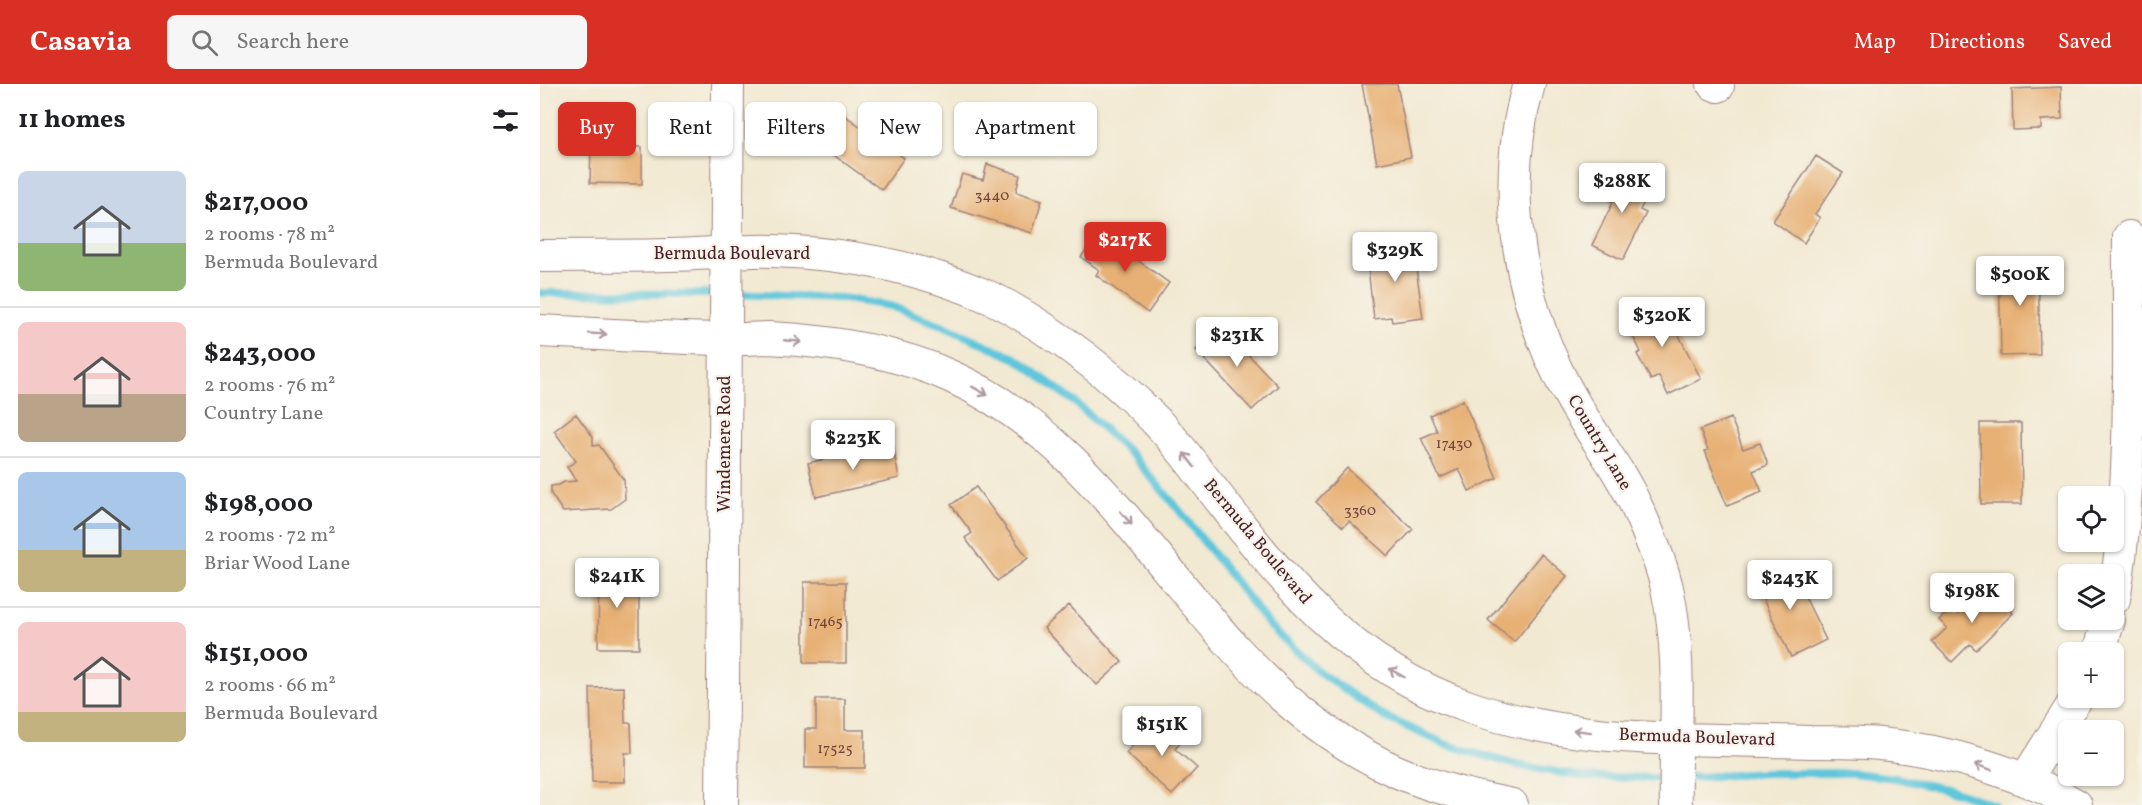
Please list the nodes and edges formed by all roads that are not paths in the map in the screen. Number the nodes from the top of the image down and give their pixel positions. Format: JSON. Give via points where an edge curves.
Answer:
{"nodes":[{"id":1,"x":728,"y":84,"type":"edge"},
{"id":2,"x":1529,"y":84,"type":"edge"},
{"id":3,"x":2129,"y":237,"type":"dead end"},
{"id":4,"x":540,"y":256,"type":"edge"},
{"id":5,"x":726,"y":295,"type":"junction"},
{"id":6,"x":540,"y":331,"type":"edge"},
{"id":7,"x":2134,"y":441,"type":"edge"},
{"id":8,"x":2119,"y":564,"type":"edge"},
{"id":9,"x":2071,"y":708,"type":"edge"},
{"id":10,"x":1676,"y":750,"type":"junction"},
{"id":11,"x":2025,"y":780,"type":"junction"},
{"id":12,"x":1676,"y":798,"type":"edge"},
{"id":13,"x":722,"y":805,"type":"edge"},
{"id":14,"x":1512,"y":805,"type":"edge"},
{"id":15,"x":2076,"y":805,"type":"edge"}],
"edges":[{"from":1,"to":5,"type":"street","name":"Windemere Road"},
{"from":2,"to":10,"type":"street","name":"Country Lane","via":[[1521,111],[1514,183],[1524,272],[1557,371],[1623,481],[1667,588],[1673,632]]},
{"from":3,"to":7,"type":"street"},
{"from":4,"to":5,"type":"street","name":"Bermuda Boulevard","via":[[696,254]]},
{"from":6,"to":5,"type":"street","name":"Bermuda Boulevard","one_way":true},
{"from":10,"to":5,"type":"street","name":"Bermuda Boulevard","one_way":true,"via":[[1632,737],[1556,728],[1469,707],[1434,693],[1368,656],[1294,591],[1180,448],[1120,384],[1074,349],[994,299],[897,267],[774,251]]},
{"from":5,"to":13,"type":"street","name":"Windemere Road"},
{"from":5,"to":14,"type":"street","name":"Bermuda Boulevard","one_way":true,"via":[[768,338],[902,358],[953,377],[1021,417],[1097,484],[1238,652],[1312,719],[1383,765],[1470,797]]},
{"from":7,"to":8,"type":"street","via":[[2127,465]]},
{"from":9,"to":11,"type":"street"},
{"from":11,"to":10,"type":"street","name":"Bermuda Boulevard","one_way":true,"via":[[1940,753],[1879,744]]},
{"from":10,"to":12,"type":"street","name":"Country Lane"},
{"from":11,"to":15,"type":"street","name":"Bermuda Boulevard"}]}
